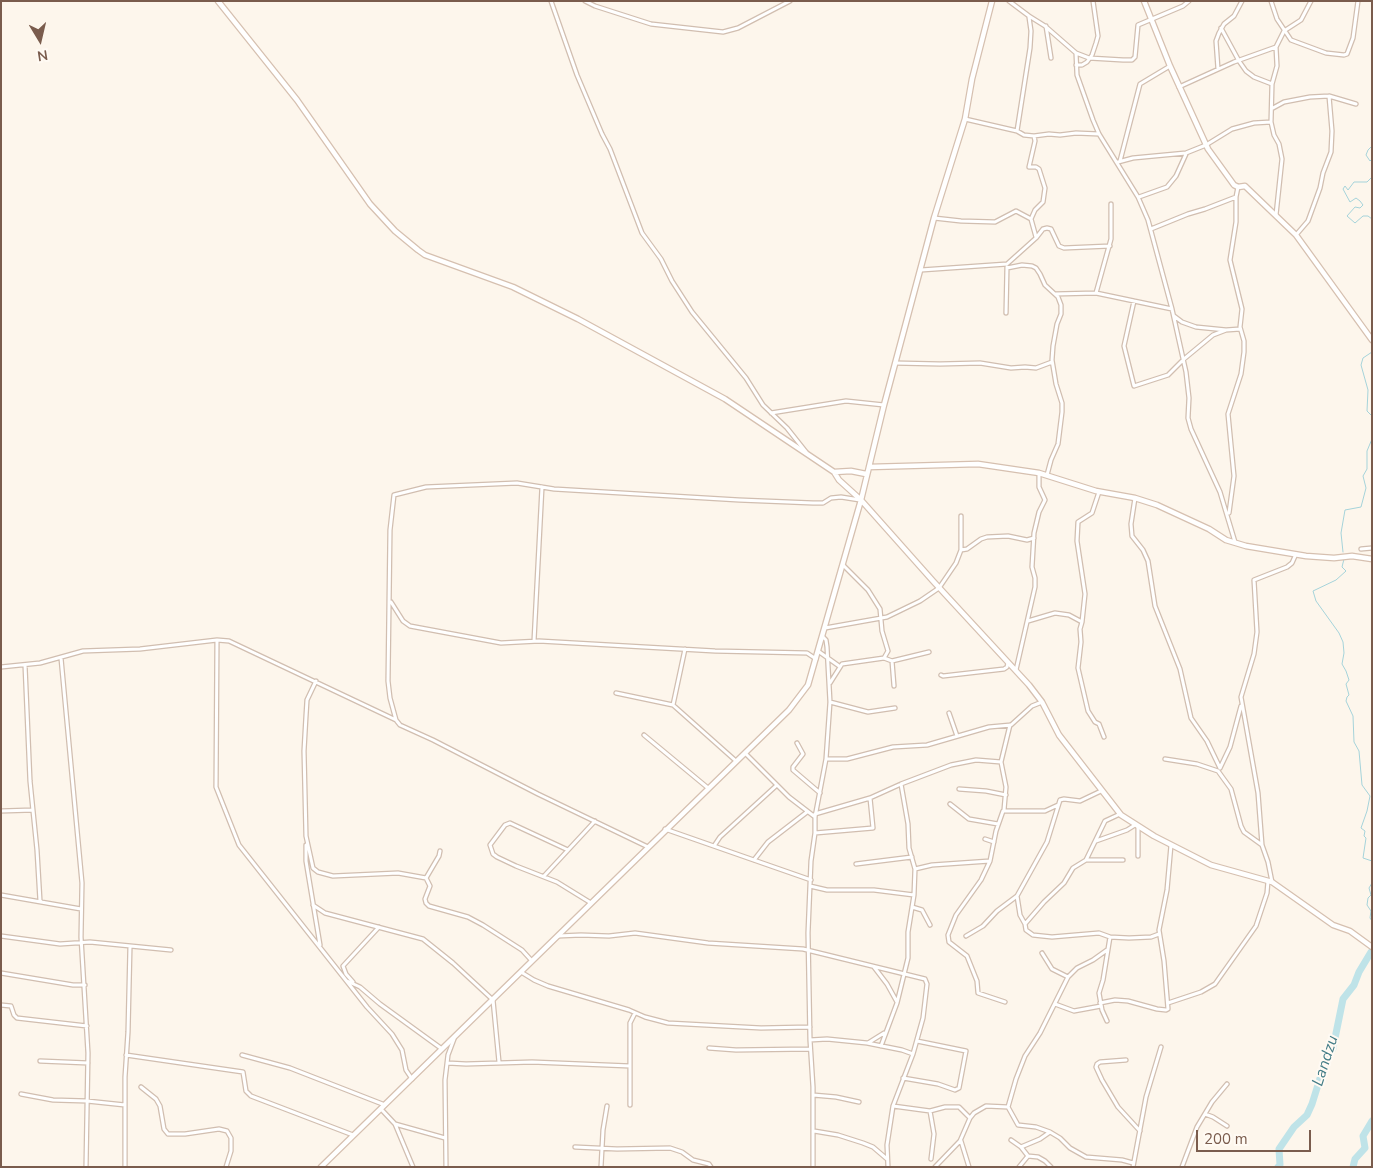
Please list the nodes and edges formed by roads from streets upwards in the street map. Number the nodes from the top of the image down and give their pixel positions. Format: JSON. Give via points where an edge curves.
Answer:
{"nodes":[{"id":1,"x":218,"y":1,"type":"edge"},
{"id":2,"x":551,"y":1,"type":"edge"},
{"id":3,"x":585,"y":1,"type":"edge"},
{"id":4,"x":790,"y":1,"type":"edge"},
{"id":5,"x":992,"y":1,"type":"edge"},
{"id":6,"x":1009,"y":1,"type":"edge"},
{"id":7,"x":1093,"y":1,"type":"edge"},
{"id":8,"x":1144,"y":1,"type":"edge"},
{"id":9,"x":1189,"y":1,"type":"edge"},
{"id":10,"x":1242,"y":1,"type":"edge"},
{"id":11,"x":1271,"y":1,"type":"edge"},
{"id":12,"x":1311,"y":1,"type":"edge"},
{"id":13,"x":1358,"y":1,"type":"edge"},
{"id":14,"x":1029,"y":16,"type":"junction"},
{"id":15,"x":1151,"y":19,"type":"junction"},
{"id":16,"x":1045,"y":26,"type":"junction"},
{"id":17,"x":1221,"y":28,"type":"junction"},
{"id":18,"x":1284,"y":31,"type":"junction"},
{"id":19,"x":1276,"y":47,"type":"junction"},
{"id":20,"x":1076,"y":54,"type":"junction"},
{"id":21,"x":1051,"y":58,"type":"dead end"},
{"id":22,"x":1089,"y":58,"type":"junction"},
{"id":23,"x":1238,"y":61,"type":"junction"},
{"id":24,"x":1076,"y":65,"type":"junction"},
{"id":25,"x":1170,"y":66,"type":"junction"},
{"id":26,"x":1218,"y":69,"type":"junction"},
{"id":27,"x":1272,"y":84,"type":"junction"},
{"id":28,"x":1179,"y":87,"type":"junction"},
{"id":29,"x":1329,"y":96,"type":"junction"},
{"id":30,"x":1356,"y":104,"type":"dead end"},
{"id":31,"x":1272,"y":108,"type":"junction"},
{"id":32,"x":965,"y":119,"type":"junction"},
{"id":33,"x":1271,"y":122,"type":"junction"},
{"id":34,"x":1017,"y":131,"type":"junction"},
{"id":35,"x":1100,"y":134,"type":"junction"},
{"id":36,"x":1034,"y":136,"type":"junction"},
{"id":37,"x":1206,"y":145,"type":"junction"},
{"id":38,"x":1186,"y":153,"type":"junction"},
{"id":39,"x":1119,"y":162,"type":"junction"},
{"id":40,"x":1238,"y":187,"type":"junction"},
{"id":41,"x":1236,"y":196,"type":"junction"},
{"id":42,"x":1138,"y":197,"type":"junction"},
{"id":43,"x":1111,"y":204,"type":"dead end"},
{"id":44,"x":1276,"y":215,"type":"junction"},
{"id":45,"x":934,"y":218,"type":"junction"},
{"id":46,"x":1031,"y":219,"type":"junction"},
{"id":47,"x":1151,"y":229,"type":"junction"},
{"id":48,"x":1296,"y":235,"type":"junction"},
{"id":49,"x":1036,"y":238,"type":"junction"},
{"id":50,"x":1110,"y":246,"type":"junction"},
{"id":51,"x":1007,"y":266,"type":"junction"},
{"id":52,"x":921,"y":270,"type":"junction"},
{"id":53,"x":1096,"y":293,"type":"junction"},
{"id":54,"x":1055,"y":294,"type":"junction"},
{"id":55,"x":1134,"y":301,"type":"junction"},
{"id":56,"x":1172,"y":309,"type":"junction"},
{"id":57,"x":1006,"y":313,"type":"dead end"},
{"id":58,"x":1173,"y":315,"type":"junction"},
{"id":59,"x":1240,"y":329,"type":"junction"},
{"id":60,"x":1226,"y":330,"type":"junction"},
{"id":61,"x":1372,"y":340,"type":"edge"},
{"id":62,"x":1184,"y":359,"type":"junction"},
{"id":63,"x":1052,"y":362,"type":"junction"},
{"id":64,"x":895,"y":363,"type":"junction"},
{"id":65,"x":884,"y":405,"type":"junction"},
{"id":66,"x":771,"y":413,"type":"junction"},
{"id":67,"x":806,"y":452,"type":"junction"},
{"id":68,"x":869,"y":467,"type":"junction"},
{"id":69,"x":834,"y":472,"type":"junction"},
{"id":70,"x":1039,"y":473,"type":"junction"},
{"id":71,"x":866,"y":474,"type":"junction"},
{"id":72,"x":1047,"y":475,"type":"junction"},
{"id":73,"x":542,"y":487,"type":"junction"},
{"id":74,"x":1099,"y":492,"type":"junction"},
{"id":75,"x":1135,"y":498,"type":"junction"},
{"id":76,"x":861,"y":500,"type":"junction"},
{"id":77,"x":1228,"y":515,"type":"junction"},
{"id":78,"x":961,"y":516,"type":"dead end"},
{"id":79,"x":1034,"y":538,"type":"junction"},
{"id":80,"x":1235,"y":543,"type":"junction"},
{"id":81,"x":1372,"y":548,"type":"edge"},
{"id":82,"x":1361,"y":549,"type":"dead end"},
{"id":83,"x":961,"y":550,"type":"junction"},
{"id":84,"x":1296,"y":554,"type":"junction"},
{"id":85,"x":1372,"y":559,"type":"edge"},
{"id":86,"x":843,"y":565,"type":"junction"},
{"id":87,"x":939,"y":588,"type":"junction"},
{"id":88,"x":390,"y":600,"type":"junction"},
{"id":89,"x":881,"y":618,"type":"junction"},
{"id":90,"x":1028,"y":621,"type":"junction"},
{"id":91,"x":1082,"y":622,"type":"junction"},
{"id":92,"x":825,"y":628,"type":"junction"},
{"id":93,"x":822,"y":636,"type":"junction"},
{"id":94,"x":217,"y":640,"type":"junction"},
{"id":95,"x":534,"y":641,"type":"junction"},
{"id":96,"x":685,"y":649,"type":"junction"},
{"id":97,"x":818,"y":651,"type":"junction"},
{"id":98,"x":929,"y":652,"type":"dead end"},
{"id":99,"x":60,"y":658,"type":"junction"},
{"id":100,"x":828,"y":658,"type":"junction"},
{"id":101,"x":884,"y":658,"type":"junction"},
{"id":102,"x":816,"y":659,"type":"junction"},
{"id":103,"x":892,"y":661,"type":"junction"},
{"id":104,"x":1009,"y":663,"type":"junction"},
{"id":105,"x":25,"y":665,"type":"junction"},
{"id":106,"x":840,"y":666,"type":"junction"},
{"id":107,"x":1,"y":667,"type":"edge"},
{"id":108,"x":1016,"y":670,"type":"junction"},
{"id":109,"x":941,"y":675,"type":"dead end"},
{"id":110,"x":316,"y":681,"type":"junction"},
{"id":111,"x":830,"y":684,"type":"junction"},
{"id":112,"x":894,"y":686,"type":"dead end"},
{"id":113,"x":616,"y":693,"type":"dead end"},
{"id":114,"x":830,"y":702,"type":"junction"},
{"id":115,"x":1042,"y":702,"type":"junction"},
{"id":116,"x":1242,"y":704,"type":"junction"},
{"id":117,"x":673,"y":705,"type":"junction"},
{"id":118,"x":895,"y":708,"type":"dead end"},
{"id":119,"x":949,"y":713,"type":"dead end"},
{"id":120,"x":396,"y":720,"type":"junction"},
{"id":121,"x":1010,"y":725,"type":"junction"},
{"id":122,"x":644,"y":735,"type":"dead end"},
{"id":123,"x":957,"y":736,"type":"junction"},
{"id":124,"x":1104,"y":737,"type":"dead end"},
{"id":125,"x":797,"y":743,"type":"dead end"},
{"id":126,"x":745,"y":753,"type":"junction"},
{"id":127,"x":1165,"y":758,"type":"dead end"},
{"id":128,"x":826,"y":759,"type":"junction"},
{"id":129,"x":736,"y":761,"type":"junction"},
{"id":130,"x":1001,"y":762,"type":"junction"},
{"id":131,"x":1219,"y":770,"type":"junction"},
{"id":132,"x":901,"y":784,"type":"junction"},
{"id":133,"x":777,"y":785,"type":"junction"},
{"id":134,"x":708,"y":788,"type":"junction"},
{"id":135,"x":959,"y":789,"type":"dead end"},
{"id":136,"x":1101,"y":791,"type":"junction"},
{"id":137,"x":820,"y":793,"type":"junction"},
{"id":138,"x":1006,"y":795,"type":"junction"},
{"id":139,"x":870,"y":798,"type":"junction"},
{"id":140,"x":950,"y":804,"type":"dead end"},
{"id":141,"x":1058,"y":805,"type":"junction"},
{"id":142,"x":33,"y":810,"type":"junction"},
{"id":143,"x":1004,"y":810,"type":"junction"},
{"id":144,"x":1,"y":811,"type":"edge"},
{"id":145,"x":807,"y":812,"type":"junction"},
{"id":146,"x":1120,"y":814,"type":"junction"},
{"id":147,"x":815,"y":815,"type":"junction"},
{"id":148,"x":596,"y":822,"type":"junction"},
{"id":149,"x":998,"y":824,"type":"junction"},
{"id":150,"x":1136,"y":826,"type":"junction"},
{"id":151,"x":666,"y":829,"type":"junction"},
{"id":152,"x":815,"y":833,"type":"junction"},
{"id":153,"x":306,"y":836,"type":"junction"},
{"id":154,"x":985,"y":839,"type":"dead end"},
{"id":155,"x":1096,"y":841,"type":"junction"},
{"id":156,"x":994,"y":842,"type":"junction"},
{"id":157,"x":1171,"y":844,"type":"junction"},
{"id":158,"x":1262,"y":845,"type":"junction"},
{"id":159,"x":714,"y":846,"type":"junction"},
{"id":160,"x":648,"y":847,"type":"junction"},
{"id":161,"x":568,"y":850,"type":"junction"},
{"id":162,"x":440,"y":851,"type":"dead end"},
{"id":163,"x":1138,"y":856,"type":"dead end"},
{"id":164,"x":912,"y":857,"type":"junction"},
{"id":165,"x":754,"y":860,"type":"junction"},
{"id":166,"x":1086,"y":860,"type":"junction"},
{"id":167,"x":1123,"y":860,"type":"dead end"},
{"id":168,"x":990,"y":861,"type":"junction"},
{"id":169,"x":856,"y":864,"type":"dead end"},
{"id":170,"x":915,"y":869,"type":"junction"},
{"id":171,"x":544,"y":876,"type":"junction"},
{"id":172,"x":426,"y":878,"type":"junction"},
{"id":173,"x":811,"y":880,"type":"junction"},
{"id":174,"x":1270,"y":882,"type":"junction"},
{"id":175,"x":810,"y":886,"type":"junction"},
{"id":176,"x":1,"y":894,"type":"edge"},
{"id":177,"x":914,"y":895,"type":"junction"},
{"id":178,"x":1017,"y":896,"type":"junction"},
{"id":179,"x":40,"y":901,"type":"junction"},
{"id":180,"x":590,"y":903,"type":"junction"},
{"id":181,"x":313,"y":905,"type":"junction"},
{"id":182,"x":912,"y":907,"type":"junction"},
{"id":183,"x":81,"y":909,"type":"junction"},
{"id":184,"x":1025,"y":924,"type":"junction"},
{"id":185,"x":930,"y":925,"type":"dead end"},
{"id":186,"x":379,"y":927,"type":"junction"},
{"id":187,"x":1159,"y":934,"type":"junction"},
{"id":188,"x":1,"y":936,"type":"edge"},
{"id":189,"x":558,"y":936,"type":"junction"},
{"id":190,"x":966,"y":936,"type":"dead end"},
{"id":191,"x":1110,"y":937,"type":"junction"},
{"id":192,"x":82,"y":942,"type":"junction"},
{"id":193,"x":130,"y":946,"type":"junction"},
{"id":194,"x":1372,"y":947,"type":"edge"},
{"id":195,"x":320,"y":948,"type":"junction"},
{"id":196,"x":170,"y":950,"type":"dead end"},
{"id":197,"x":809,"y":950,"type":"junction"},
{"id":198,"x":1107,"y":950,"type":"junction"},
{"id":199,"x":1042,"y":953,"type":"dead end"},
{"id":200,"x":532,"y":961,"type":"junction"},
{"id":201,"x":874,"y":967,"type":"junction"},
{"id":202,"x":521,"y":972,"type":"junction"},
{"id":203,"x":1,"y":973,"type":"edge"},
{"id":204,"x":904,"y":974,"type":"junction"},
{"id":205,"x":1068,"y":977,"type":"junction"},
{"id":206,"x":346,"y":981,"type":"junction"},
{"id":207,"x":353,"y":983,"type":"junction"},
{"id":208,"x":85,"y":985,"type":"junction"},
{"id":209,"x":493,"y":1000,"type":"junction"},
{"id":210,"x":897,"y":1002,"type":"junction"},
{"id":211,"x":1005,"y":1002,"type":"dead end"},
{"id":212,"x":1168,"y":1003,"type":"junction"},
{"id":213,"x":1055,"y":1004,"type":"junction"},
{"id":214,"x":1,"y":1005,"type":"edge"},
{"id":215,"x":1101,"y":1005,"type":"junction"},
{"id":216,"x":636,"y":1013,"type":"junction"},
{"id":217,"x":1107,"y":1021,"type":"dead end"},
{"id":218,"x":87,"y":1026,"type":"junction"},
{"id":219,"x":810,"y":1027,"type":"junction"},
{"id":220,"x":885,"y":1033,"type":"junction"},
{"id":221,"x":454,"y":1038,"type":"junction"},
{"id":222,"x":810,"y":1040,"type":"junction"},
{"id":223,"x":917,"y":1041,"type":"junction"},
{"id":224,"x":867,"y":1043,"type":"junction"},
{"id":225,"x":881,"y":1046,"type":"junction"},
{"id":226,"x":1161,"y":1047,"type":"dead end"},
{"id":227,"x":709,"y":1048,"type":"dead end"},
{"id":228,"x":810,"y":1048,"type":"junction"},
{"id":229,"x":442,"y":1050,"type":"junction"},
{"id":230,"x":913,"y":1054,"type":"junction"},
{"id":231,"x":126,"y":1055,"type":"junction"},
{"id":232,"x":242,"y":1055,"type":"dead end"},
{"id":233,"x":1126,"y":1060,"type":"dead end"},
{"id":234,"x":40,"y":1061,"type":"dead end"},
{"id":235,"x":498,"y":1062,"type":"junction"},
{"id":236,"x":88,"y":1063,"type":"junction"},
{"id":237,"x":448,"y":1063,"type":"junction"},
{"id":238,"x":630,"y":1066,"type":"junction"},
{"id":239,"x":903,"y":1078,"type":"junction"},
{"id":240,"x":412,"y":1079,"type":"junction"},
{"id":241,"x":1227,"y":1084,"type":"dead end"},
{"id":242,"x":141,"y":1088,"type":"dead end"},
{"id":243,"x":21,"y":1094,"type":"dead end"},
{"id":244,"x":813,"y":1095,"type":"junction"},
{"id":245,"x":87,"y":1101,"type":"junction"},
{"id":246,"x":859,"y":1102,"type":"dead end"},
{"id":247,"x":125,"y":1105,"type":"junction"},
{"id":248,"x":630,"y":1105,"type":"dead end"},
{"id":249,"x":607,"y":1106,"type":"dead end"},
{"id":250,"x":893,"y":1106,"type":"junction"},
{"id":251,"x":383,"y":1107,"type":"junction"},
{"id":252,"x":1008,"y":1107,"type":"junction"},
{"id":253,"x":930,"y":1111,"type":"junction"},
{"id":254,"x":1205,"y":1114,"type":"junction"},
{"id":255,"x":970,"y":1118,"type":"junction"},
{"id":256,"x":395,"y":1124,"type":"junction"},
{"id":257,"x":1227,"y":1126,"type":"dead end"},
{"id":258,"x":814,"y":1131,"type":"junction"},
{"id":259,"x":1050,"y":1132,"type":"junction"},
{"id":260,"x":1140,"y":1132,"type":"junction"},
{"id":261,"x":353,"y":1135,"type":"junction"},
{"id":262,"x":445,"y":1138,"type":"junction"},
{"id":263,"x":1011,"y":1140,"type":"dead end"},
{"id":264,"x":960,"y":1141,"type":"junction"},
{"id":265,"x":575,"y":1147,"type":"dead end"},
{"id":266,"x":1021,"y":1147,"type":"junction"},
{"id":267,"x":602,"y":1148,"type":"junction"},
{"id":268,"x":1028,"y":1156,"type":"junction"},
{"id":269,"x":887,"y":1159,"type":"junction"},
{"id":270,"x":931,"y":1159,"type":"dead end"},
{"id":271,"x":1133,"y":1165,"type":"edge"},
{"id":272,"x":86,"y":1167,"type":"edge"},
{"id":273,"x":126,"y":1167,"type":"edge"},
{"id":274,"x":226,"y":1167,"type":"edge"},
{"id":275,"x":321,"y":1167,"type":"edge"},
{"id":276,"x":413,"y":1167,"type":"edge"},
{"id":277,"x":446,"y":1167,"type":"edge"},
{"id":278,"x":601,"y":1167,"type":"edge"},
{"id":279,"x":711,"y":1167,"type":"edge"},
{"id":280,"x":813,"y":1167,"type":"edge"},
{"id":281,"x":888,"y":1167,"type":"edge"},
{"id":282,"x":935,"y":1167,"type":"edge"},
{"id":283,"x":969,"y":1167,"type":"edge"},
{"id":284,"x":1019,"y":1167,"type":"edge"},
{"id":285,"x":1050,"y":1167,"type":"edge"},
{"id":286,"x":1182,"y":1167,"type":"edge"}],
"edges":[{"from":1,"to":67,"type":"street","via":[[297,100],[370,204],[418,250],[513,287],[578,318],[690,378]]},
{"from":2,"to":66,"type":"street","via":[[577,75],[642,233],[692,312]]},
{"from":3,"to":4,"type":"street","via":[[651,24],[722,32],[738,28]]},
{"from":5,"to":32,"type":"street"},
{"from":6,"to":14,"type":"street"},
{"from":7,"to":22,"type":"street","via":[[1098,36]]},
{"from":8,"to":15,"type":"street"},
{"from":9,"to":15,"type":"street"},
{"from":10,"to":17,"type":"street","via":[[1234,16]]},
{"from":11,"to":18,"type":"street"},
{"from":12,"to":18,"type":"street","via":[[1301,20]]},
{"from":13,"to":18,"type":"street","via":[[1353,38],[1347,54],[1326,53],[1294,42]]},
{"from":14,"to":16,"type":"street"},
{"from":14,"to":34,"type":"street","via":[[1030,48]]},
{"from":15,"to":22,"type":"street","via":[[1138,26],[1134,59]]},
{"from":15,"to":25,"type":"street"},
{"from":16,"to":20,"type":"street"},
{"from":16,"to":21,"type":"street"},
{"from":17,"to":23,"type":"street"},
{"from":17,"to":26,"type":"street","via":[[1216,40]]},
{"from":18,"to":19,"type":"street"},
{"from":19,"to":23,"type":"street"},
{"from":19,"to":27,"type":"street","via":[[1277,66]]},
{"from":20,"to":22,"type":"street"},
{"from":20,"to":24,"type":"street"},
{"from":22,"to":24,"type":"street","via":[[1085,64]]},
{"from":23,"to":26,"type":"street"},
{"from":23,"to":27,"type":"street","via":[[1249,74]]},
{"from":24,"to":35,"type":"street"},
{"from":25,"to":28,"type":"street"},
{"from":25,"to":39,"type":"street","via":[[1140,84]]},
{"from":26,"to":28,"type":"street"},
{"from":27,"to":31,"type":"street"},
{"from":28,"to":37,"type":"street"},
{"from":29,"to":30,"type":"street"},
{"from":29,"to":31,"type":"street","via":[[1288,101]]},
{"from":29,"to":48,"type":"street","via":[[1331,152],[1308,221]]},
{"from":31,"to":33,"type":"street"},
{"from":32,"to":34,"type":"street"},
{"from":32,"to":45,"type":"street"},
{"from":33,"to":37,"type":"street","via":[[1232,129]]},
{"from":33,"to":44,"type":"street","via":[[1282,159]]},
{"from":34,"to":36,"type":"street"},
{"from":35,"to":36,"type":"street"},
{"from":35,"to":39,"type":"street"},
{"from":36,"to":46,"type":"street","via":[[1030,167],[1039,168],[1045,188],[1043,202]]},
{"from":37,"to":38,"type":"street"},
{"from":37,"to":40,"type":"street"},
{"from":38,"to":39,"type":"street"},
{"from":38,"to":42,"type":"street","via":[[1171,184]]},
{"from":39,"to":42,"type":"street"},
{"from":40,"to":41,"type":"street"},
{"from":40,"to":44,"type":"street","via":[[1245,186]]},
{"from":41,"to":47,"type":"street"},
{"from":41,"to":59,"type":"street","via":[[1230,260],[1242,308]]},
{"from":42,"to":47,"type":"street"},
{"from":43,"to":50,"type":"street"},
{"from":44,"to":48,"type":"street"},
{"from":45,"to":46,"type":"street","via":[[995,222],[1016,211]]},
{"from":45,"to":52,"type":"street"},
{"from":46,"to":49,"type":"street"},
{"from":47,"to":56,"type":"street"},
{"from":48,"to":61,"type":"street"},
{"from":49,"to":50,"type":"street","via":[[1047,228],[1051,229],[1059,246],[1064,248]]},
{"from":49,"to":51,"type":"street"},
{"from":50,"to":53,"type":"street"},
{"from":51,"to":52,"type":"street"},
{"from":51,"to":54,"type":"street","via":[[1032,266]]},
{"from":51,"to":57,"type":"street"},
{"from":52,"to":64,"type":"street"},
{"from":53,"to":54,"type":"street"},
{"from":53,"to":55,"type":"street"},
{"from":54,"to":63,"type":"street","via":[[1062,309]]},
{"from":55,"to":56,"type":"street"},
{"from":55,"to":62,"type":"street","via":[[1124,346],[1134,386],[1168,375]]},
{"from":56,"to":58,"type":"street"},
{"from":58,"to":60,"type":"street","via":[[1196,327]]},
{"from":58,"to":62,"type":"street"},
{"from":59,"to":60,"type":"street"},
{"from":59,"to":77,"type":"street","via":[[1244,341],[1241,374],[1228,414],[1234,476]]},
{"from":60,"to":62,"type":"street","via":[[1214,335]]},
{"from":62,"to":77,"type":"street","via":[[1191,429]]},
{"from":63,"to":64,"type":"street","via":[[1036,368],[980,363]]},
{"from":63,"to":72,"type":"street","via":[[1062,412],[1058,444]]},
{"from":64,"to":65,"type":"street"},
{"from":65,"to":66,"type":"street","via":[[846,401]]},
{"from":65,"to":68,"type":"street"},
{"from":66,"to":67,"type":"street"},
{"from":67,"to":69,"type":"street"},
{"from":68,"to":70,"type":"street","via":[[978,464]]},
{"from":68,"to":71,"type":"street"},
{"from":69,"to":71,"type":"street"},
{"from":69,"to":76,"type":"street"},
{"from":70,"to":72,"type":"street"},
{"from":70,"to":79,"type":"street","via":[[1039,487],[1045,500]]},
{"from":71,"to":76,"type":"street"},
{"from":72,"to":74,"type":"street"},
{"from":73,"to":76,"type":"street","via":[[739,500],[823,503],[841,497]]},
{"from":73,"to":88,"type":"street","via":[[517,483],[426,487],[394,495],[390,530]]},
{"from":73,"to":95,"type":"street"},
{"from":74,"to":75,"type":"street"},
{"from":74,"to":91,"type":"street","via":[[1092,514],[1078,522],[1077,541],[1085,594]]},
{"from":75,"to":80,"type":"street","via":[[1163,507]]},
{"from":75,"to":131,"type":"street","via":[[1132,536],[1148,561],[1155,606],[1180,669],[1191,718],[1207,741]]},
{"from":76,"to":86,"type":"street"},
{"from":76,"to":87,"type":"street"},
{"from":77,"to":80,"type":"street"},
{"from":78,"to":83,"type":"street"},
{"from":79,"to":83,"type":"street","via":[[987,537]]},
{"from":79,"to":90,"type":"street","via":[[1032,568],[1035,587]]},
{"from":80,"to":84,"type":"street"},
{"from":81,"to":82,"type":"street"},
{"from":83,"to":87,"type":"street"},
{"from":84,"to":85,"type":"street"},
{"from":84,"to":116,"type":"street","via":[[1292,563],[1254,580],[1257,632]]},
{"from":86,"to":89,"type":"street","via":[[871,594],[880,609]]},
{"from":86,"to":92,"type":"street"},
{"from":87,"to":89,"type":"street","via":[[900,612]]},
{"from":87,"to":104,"type":"street"},
{"from":88,"to":95,"type":"street","via":[[410,626],[501,643]]},
{"from":88,"to":120,"type":"street","via":[[389,692]]},
{"from":89,"to":92,"type":"street"},
{"from":89,"to":101,"type":"street","via":[[888,651]]},
{"from":90,"to":91,"type":"street","via":[[1055,613],[1069,615]]},
{"from":90,"to":108,"type":"street"},
{"from":91,"to":124,"type":"street","via":[[1078,668],[1088,711],[1099,724]]},
{"from":92,"to":93,"type":"street"},
{"from":93,"to":97,"type":"street"},
{"from":93,"to":100,"type":"street","via":[[827,644]]},
{"from":94,"to":99,"type":"street","via":[[140,649],[83,651]]},
{"from":94,"to":110,"type":"street","via":[[229,641]]},
{"from":94,"to":195,"type":"street","via":[[217,793],[243,852]]},
{"from":95,"to":96,"type":"street"},
{"from":96,"to":102,"type":"street","via":[[807,653]]},
{"from":96,"to":117,"type":"street"},
{"from":97,"to":100,"type":"street"},
{"from":97,"to":102,"type":"street"},
{"from":98,"to":103,"type":"street"},
{"from":99,"to":105,"type":"street"},
{"from":99,"to":183,"type":"street","via":[[81,869]]},
{"from":100,"to":106,"type":"street"},
{"from":100,"to":111,"type":"street"},
{"from":101,"to":103,"type":"street"},
{"from":101,"to":106,"type":"street","via":[[848,662]]},
{"from":102,"to":126,"type":"street","via":[[803,693]]},
{"from":103,"to":112,"type":"street"},
{"from":104,"to":108,"type":"street"},
{"from":104,"to":109,"type":"street","via":[[1004,668]]},
{"from":105,"to":107,"type":"street"},
{"from":105,"to":142,"type":"street"},
{"from":106,"to":111,"type":"street"},
{"from":108,"to":115,"type":"street"},
{"from":110,"to":120,"type":"street"},
{"from":110,"to":153,"type":"street","via":[[307,700],[304,751]]},
{"from":111,"to":114,"type":"street"},
{"from":113,"to":117,"type":"street"},
{"from":114,"to":118,"type":"street","via":[[868,712]]},
{"from":114,"to":128,"type":"street"},
{"from":115,"to":121,"type":"street","via":[[1032,706]]},
{"from":115,"to":136,"type":"street","via":[[1059,735]]},
{"from":116,"to":131,"type":"street","via":[[1230,747]]},
{"from":116,"to":158,"type":"street","via":[[1257,787]]},
{"from":117,"to":129,"type":"street"},
{"from":119,"to":123,"type":"street"},
{"from":120,"to":148,"type":"street","via":[[400,725]]},
{"from":121,"to":123,"type":"street"},
{"from":121,"to":130,"type":"street"},
{"from":122,"to":134,"type":"street"},
{"from":123,"to":128,"type":"street","via":[[927,744],[893,746],[847,759]]},
{"from":125,"to":137,"type":"street","via":[[804,754],[793,770]]},
{"from":126,"to":129,"type":"street"},
{"from":126,"to":133,"type":"street"},
{"from":127,"to":131,"type":"street"},
{"from":128,"to":137,"type":"street"},
{"from":129,"to":134,"type":"street"},
{"from":130,"to":132,"type":"street","via":[[976,760],[952,765]]},
{"from":130,"to":138,"type":"street"},
{"from":131,"to":158,"type":"street","via":[[1231,789],[1244,832]]},
{"from":132,"to":139,"type":"street"},
{"from":132,"to":164,"type":"street"},
{"from":133,"to":145,"type":"street"},
{"from":133,"to":159,"type":"street"},
{"from":134,"to":151,"type":"street"},
{"from":135,"to":138,"type":"street"},
{"from":136,"to":141,"type":"street","via":[[1080,801],[1062,799]]},
{"from":136,"to":146,"type":"street"},
{"from":137,"to":147,"type":"street"},
{"from":138,"to":143,"type":"street"},
{"from":139,"to":147,"type":"street"},
{"from":139,"to":152,"type":"street","via":[[874,828]]},
{"from":140,"to":149,"type":"street","via":[[969,819]]},
{"from":141,"to":143,"type":"street","via":[[1045,811]]},
{"from":141,"to":178,"type":"street","via":[[1047,842]]},
{"from":142,"to":144,"type":"street"},
{"from":142,"to":179,"type":"street"},
{"from":143,"to":149,"type":"street"},
{"from":145,"to":147,"type":"street"},
{"from":145,"to":165,"type":"street","via":[[768,842]]},
{"from":146,"to":150,"type":"street"},
{"from":146,"to":155,"type":"street","via":[[1105,821]]},
{"from":147,"to":152,"type":"street"},
{"from":148,"to":160,"type":"street"},
{"from":148,"to":161,"type":"street"},
{"from":149,"to":156,"type":"street"},
{"from":150,"to":155,"type":"street"},
{"from":150,"to":157,"type":"street"},
{"from":150,"to":163,"type":"street"},
{"from":151,"to":159,"type":"street"},
{"from":151,"to":160,"type":"street"},
{"from":152,"to":173,"type":"street"},
{"from":153,"to":172,"type":"street","via":[[313,868],[324,874],[398,873]]},
{"from":153,"to":181,"type":"street","via":[[306,861]]},
{"from":154,"to":156,"type":"street"},
{"from":155,"to":166,"type":"street"},
{"from":156,"to":168,"type":"street"},
{"from":157,"to":174,"type":"street","via":[[1211,865]]},
{"from":157,"to":187,"type":"street"},
{"from":158,"to":174,"type":"street"},
{"from":159,"to":165,"type":"street"},
{"from":160,"to":180,"type":"street"},
{"from":161,"to":171,"type":"street"},
{"from":161,"to":171,"type":"street","via":[[510,823],[505,825],[490,845],[493,854]]},
{"from":162,"to":172,"type":"street"},
{"from":164,"to":169,"type":"street"},
{"from":164,"to":170,"type":"street"},
{"from":165,"to":173,"type":"street"},
{"from":166,"to":167,"type":"street"},
{"from":166,"to":184,"type":"street","via":[[1073,868],[1064,883]]},
{"from":168,"to":170,"type":"street"},
{"from":168,"to":211,"type":"street","via":[[981,880],[956,915],[948,938],[966,956],[977,981],[978,993]]},
{"from":170,"to":177,"type":"street"},
{"from":171,"to":180,"type":"street"},
{"from":172,"to":200,"type":"street","via":[[430,886],[426,904],[483,925],[522,950]]},
{"from":173,"to":175,"type":"street"},
{"from":174,"to":194,"type":"street"},
{"from":174,"to":212,"type":"street","via":[[1256,926],[1215,984]]},
{"from":175,"to":177,"type":"street","via":[[827,890],[874,890]]},
{"from":175,"to":197,"type":"street"},
{"from":176,"to":179,"type":"street"},
{"from":177,"to":182,"type":"street"},
{"from":178,"to":184,"type":"street"},
{"from":178,"to":190,"type":"street","via":[[984,926]]},
{"from":179,"to":183,"type":"street"},
{"from":180,"to":189,"type":"street"},
{"from":181,"to":186,"type":"street","via":[[325,912]]},
{"from":181,"to":195,"type":"street"},
{"from":182,"to":185,"type":"street","via":[[922,910]]},
{"from":182,"to":204,"type":"street"},
{"from":183,"to":192,"type":"street"},
{"from":184,"to":191,"type":"street","via":[[1029,934],[1038,936],[1099,933]]},
{"from":186,"to":207,"type":"street","via":[[343,966]]},
{"from":186,"to":209,"type":"street","via":[[423,939]]},
{"from":187,"to":191,"type":"street","via":[[1141,938]]},
{"from":187,"to":212,"type":"street"},
{"from":188,"to":192,"type":"street","via":[[60,944]]},
{"from":189,"to":197,"type":"street","via":[[635,933],[708,943]]},
{"from":189,"to":200,"type":"street"},
{"from":191,"to":198,"type":"street"},
{"from":192,"to":193,"type":"street"},
{"from":192,"to":208,"type":"street"},
{"from":193,"to":196,"type":"street"},
{"from":193,"to":231,"type":"street"},
{"from":195,"to":206,"type":"street"},
{"from":197,"to":201,"type":"street"},
{"from":197,"to":219,"type":"street"},
{"from":198,"to":205,"type":"street"},
{"from":198,"to":215,"type":"street","via":[[1099,993]]},
{"from":199,"to":205,"type":"street","via":[[1052,969]]},
{"from":200,"to":202,"type":"street"},
{"from":201,"to":204,"type":"street"},
{"from":201,"to":210,"type":"street"},
{"from":202,"to":209,"type":"street"},
{"from":202,"to":216,"type":"street","via":[[548,986]]},
{"from":203,"to":208,"type":"street"},
{"from":204,"to":210,"type":"street"},
{"from":204,"to":223,"type":"street","via":[[925,979],[928,984]]},
{"from":205,"to":213,"type":"street"},
{"from":206,"to":207,"type":"street"},
{"from":206,"to":240,"type":"street","via":[[398,1042]]},
{"from":207,"to":229,"type":"street"},
{"from":208,"to":218,"type":"street"},
{"from":209,"to":221,"type":"street"},
{"from":209,"to":235,"type":"street"},
{"from":210,"to":220,"type":"street"},
{"from":212,"to":215,"type":"street","via":[[1166,1010],[1128,1001],[1112,1000]]},
{"from":213,"to":215,"type":"street","via":[[1074,1011]]},
{"from":213,"to":252,"type":"street","via":[[1025,1056]]},
{"from":214,"to":218,"type":"street","via":[[11,1006],[17,1018]]},
{"from":215,"to":217,"type":"street"},
{"from":216,"to":219,"type":"street","via":[[668,1023]]},
{"from":216,"to":238,"type":"street","via":[[630,1023]]},
{"from":218,"to":236,"type":"street"},
{"from":219,"to":222,"type":"street"},
{"from":220,"to":224,"type":"street"},
{"from":220,"to":225,"type":"street"},
{"from":221,"to":229,"type":"street"},
{"from":221,"to":237,"type":"street"},
{"from":222,"to":224,"type":"street"},
{"from":222,"to":228,"type":"street"},
{"from":223,"to":230,"type":"street"},
{"from":223,"to":239,"type":"street","via":[[966,1051],[959,1088]]},
{"from":224,"to":225,"type":"street"},
{"from":225,"to":230,"type":"street"},
{"from":226,"to":260,"type":"street","via":[[1146,1097]]},
{"from":227,"to":228,"type":"street"},
{"from":228,"to":244,"type":"street"},
{"from":229,"to":240,"type":"street"},
{"from":230,"to":239,"type":"street"},
{"from":231,"to":247,"type":"street"},
{"from":231,"to":261,"type":"street","via":[[243,1072],[246,1091],[251,1096]]},
{"from":232,"to":251,"type":"street","via":[[290,1068]]},
{"from":233,"to":260,"type":"street","via":[[1100,1062],[1096,1067],[1118,1107]]},
{"from":234,"to":236,"type":"street"},
{"from":235,"to":237,"type":"street"},
{"from":235,"to":238,"type":"street"},
{"from":236,"to":245,"type":"street"},
{"from":237,"to":262,"type":"street"},
{"from":238,"to":248,"type":"street"},
{"from":239,"to":250,"type":"street"},
{"from":240,"to":251,"type":"street"},
{"from":241,"to":254,"type":"street"},
{"from":242,"to":274,"type":"street","via":[[156,1099],[168,1134],[227,1131],[232,1151]]},
{"from":243,"to":245,"type":"street","via":[[53,1100]]},
{"from":244,"to":246,"type":"street"},
{"from":244,"to":258,"type":"street"},
{"from":245,"to":247,"type":"street"},
{"from":245,"to":272,"type":"street"},
{"from":247,"to":273,"type":"street"},
{"from":249,"to":267,"type":"street"},
{"from":250,"to":253,"type":"street"},
{"from":250,"to":269,"type":"street"},
{"from":251,"to":256,"type":"street","via":[[389,1120]]},
{"from":251,"to":261,"type":"street"},
{"from":252,"to":255,"type":"street","via":[[982,1107]]},
{"from":252,"to":259,"type":"street","via":[[1018,1124]]},
{"from":253,"to":255,"type":"street","via":[[959,1107]]},
{"from":253,"to":270,"type":"street","via":[[934,1134]]},
{"from":254,"to":257,"type":"street"},
{"from":254,"to":286,"type":"street"},
{"from":255,"to":264,"type":"street"},
{"from":256,"to":262,"type":"street"},
{"from":256,"to":276,"type":"street"},
{"from":258,"to":269,"type":"street","via":[[838,1134],[863,1143]]},
{"from":258,"to":280,"type":"street"},
{"from":259,"to":266,"type":"street"},
{"from":259,"to":271,"type":"street","via":[[1086,1157],[1122,1160]]},
{"from":260,"to":271,"type":"street"},
{"from":261,"to":275,"type":"street"},
{"from":262,"to":277,"type":"street"},
{"from":263,"to":266,"type":"street"},
{"from":264,"to":282,"type":"street"},
{"from":264,"to":283,"type":"street"},
{"from":265,"to":267,"type":"street"},
{"from":266,"to":268,"type":"street"},
{"from":267,"to":278,"type":"street"},
{"from":267,"to":279,"type":"street","via":[[670,1148]]},
{"from":268,"to":284,"type":"street"},
{"from":268,"to":285,"type":"street","via":[[1038,1157]]},
{"from":269,"to":281,"type":"street"}]}
